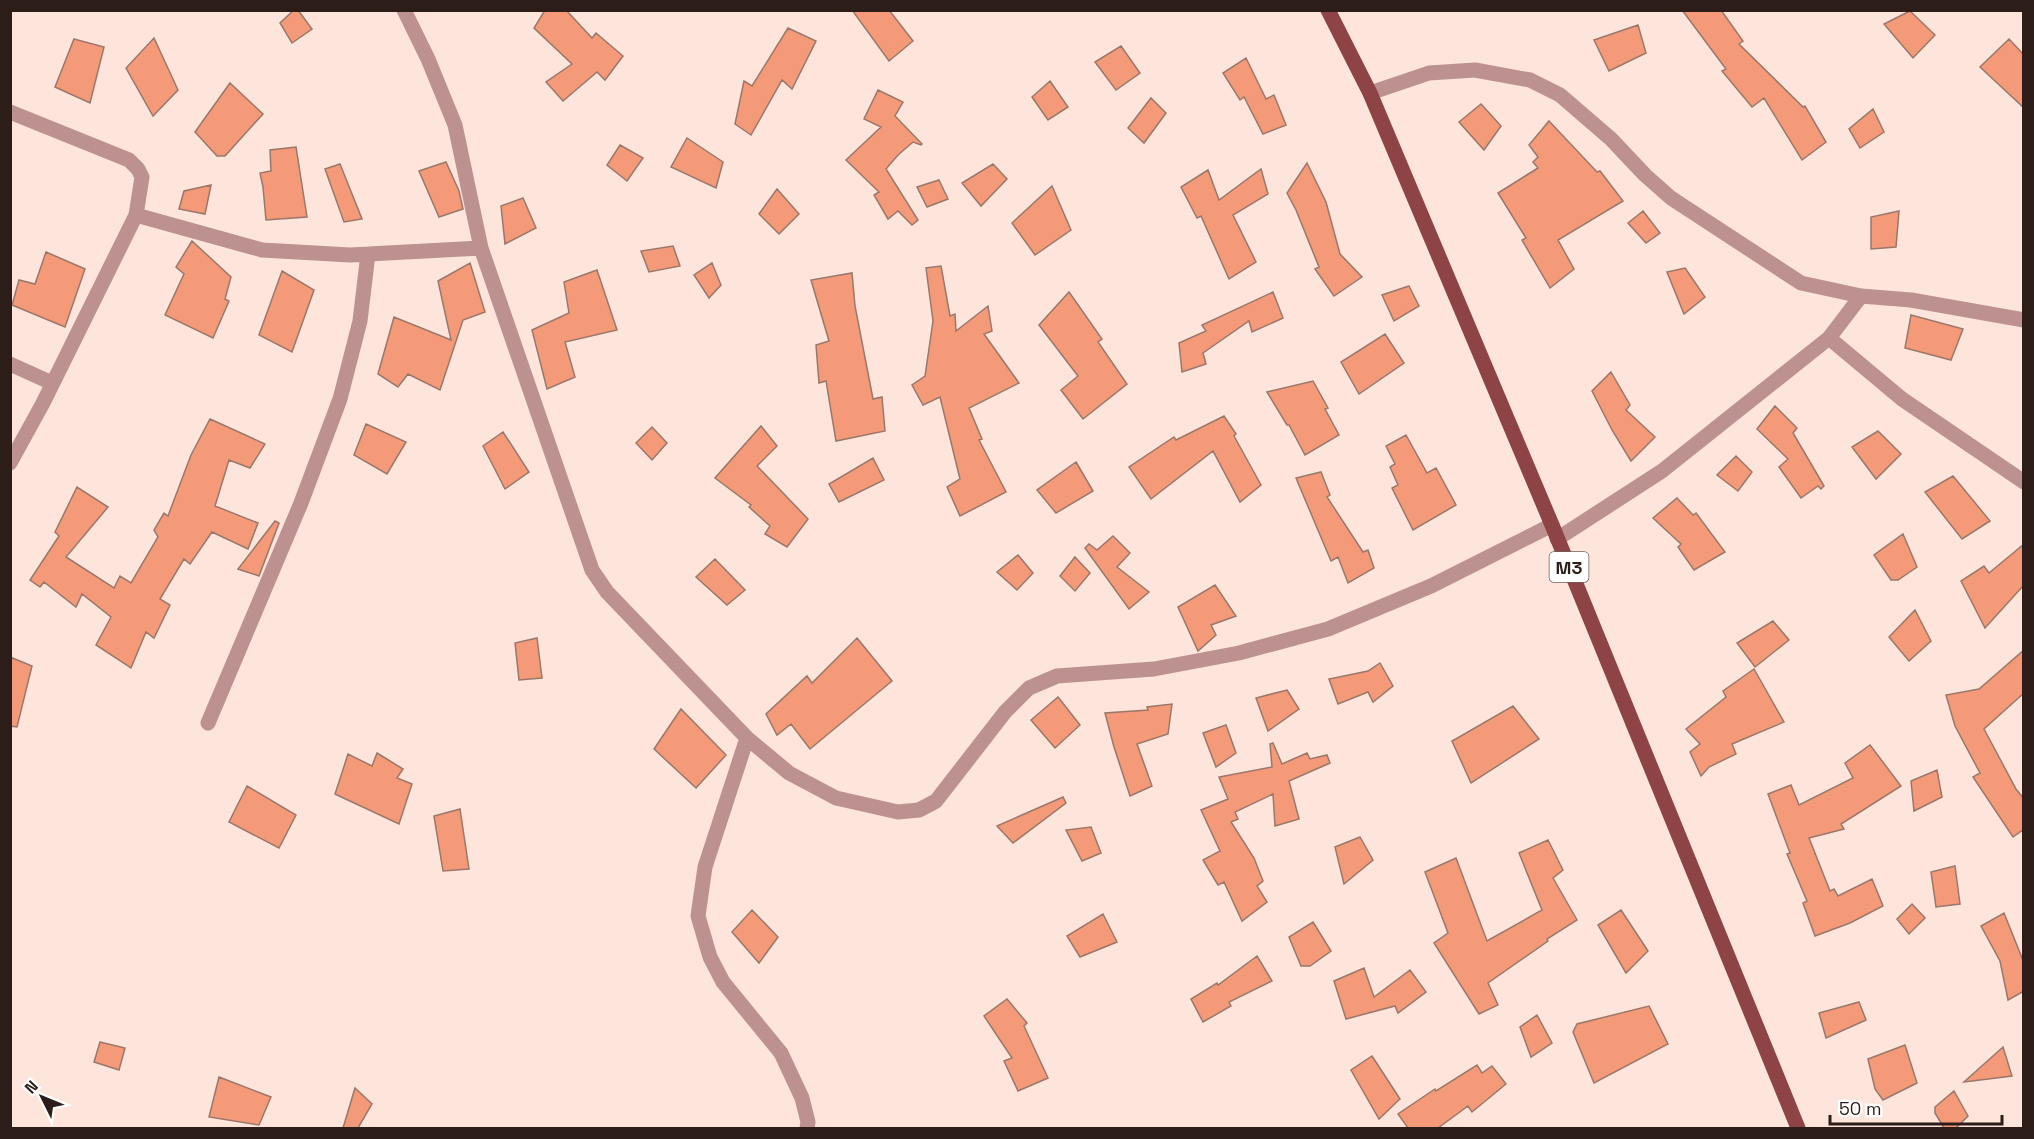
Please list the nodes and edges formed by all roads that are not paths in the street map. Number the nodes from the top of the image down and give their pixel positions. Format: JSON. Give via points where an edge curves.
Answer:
{"nodes":[{"id":1,"x":404,"y":10,"type":"edge"},
{"id":2,"x":1328,"y":10,"type":"edge"},
{"id":3,"x":1370,"y":93,"type":"junction"},
{"id":4,"x":10,"y":112,"type":"edge"},
{"id":5,"x":136,"y":214,"type":"junction"},
{"id":6,"x":481,"y":248,"type":"junction"},
{"id":7,"x":368,"y":254,"type":"junction"},
{"id":8,"x":1861,"y":296,"type":"junction"},
{"id":9,"x":2024,"y":320,"type":"edge"},
{"id":10,"x":1829,"y":338,"type":"junction"},
{"id":11,"x":10,"y":364,"type":"edge"},
{"id":12,"x":52,"y":384,"type":"junction"},
{"id":13,"x":10,"y":463,"type":"edge"},
{"id":14,"x":2024,"y":482,"type":"edge"},
{"id":15,"x":1555,"y":532,"type":"junction"},
{"id":16,"x":208,"y":723,"type":"dead end"},
{"id":17,"x":747,"y":738,"type":"junction"},
{"id":18,"x":807,"y":1128,"type":"edge"},
{"id":19,"x":1798,"y":1128,"type":"edge"}],
"edges":[{"from":1,"to":6,"type":"street","via":[[455,125]]},
{"from":2,"to":3,"type":"main road","number":"M3"},
{"from":3,"to":8,"type":"street","via":[[1429,73],[1475,70],[1530,80],[1560,95],[1671,198],[1767,262],[1801,283]]},
{"from":3,"to":15,"type":"main road","number":"M3"},
{"from":4,"to":5,"type":"street","via":[[129,160],[142,177]]},
{"from":5,"to":7,"type":"street","via":[[262,250]]},
{"from":5,"to":12,"type":"street"},
{"from":6,"to":7,"type":"street"},
{"from":6,"to":17,"type":"street","via":[[592,570],[625,612]]},
{"from":7,"to":16,"type":"street","via":[[360,321],[340,399],[301,503]]},
{"from":8,"to":9,"type":"street","via":[[1911,300]]},
{"from":8,"to":10,"type":"street"},
{"from":10,"to":14,"type":"street","via":[[1902,399]]},
{"from":10,"to":15,"type":"street","via":[[1662,471]]},
{"from":11,"to":12,"type":"street"},
{"from":12,"to":13,"type":"street"},
{"from":15,"to":17,"type":"street","via":[[1328,629],[1239,653],[1154,669],[1057,676],[1029,688],[1005,712],[936,801],[920,810],[898,812],[836,798],[789,773]]},
{"from":15,"to":19,"type":"main road","number":"M3"},
{"from":17,"to":18,"type":"street","via":[[705,867],[698,916],[710,957],[723,982],[781,1053],[802,1098]]}]}
